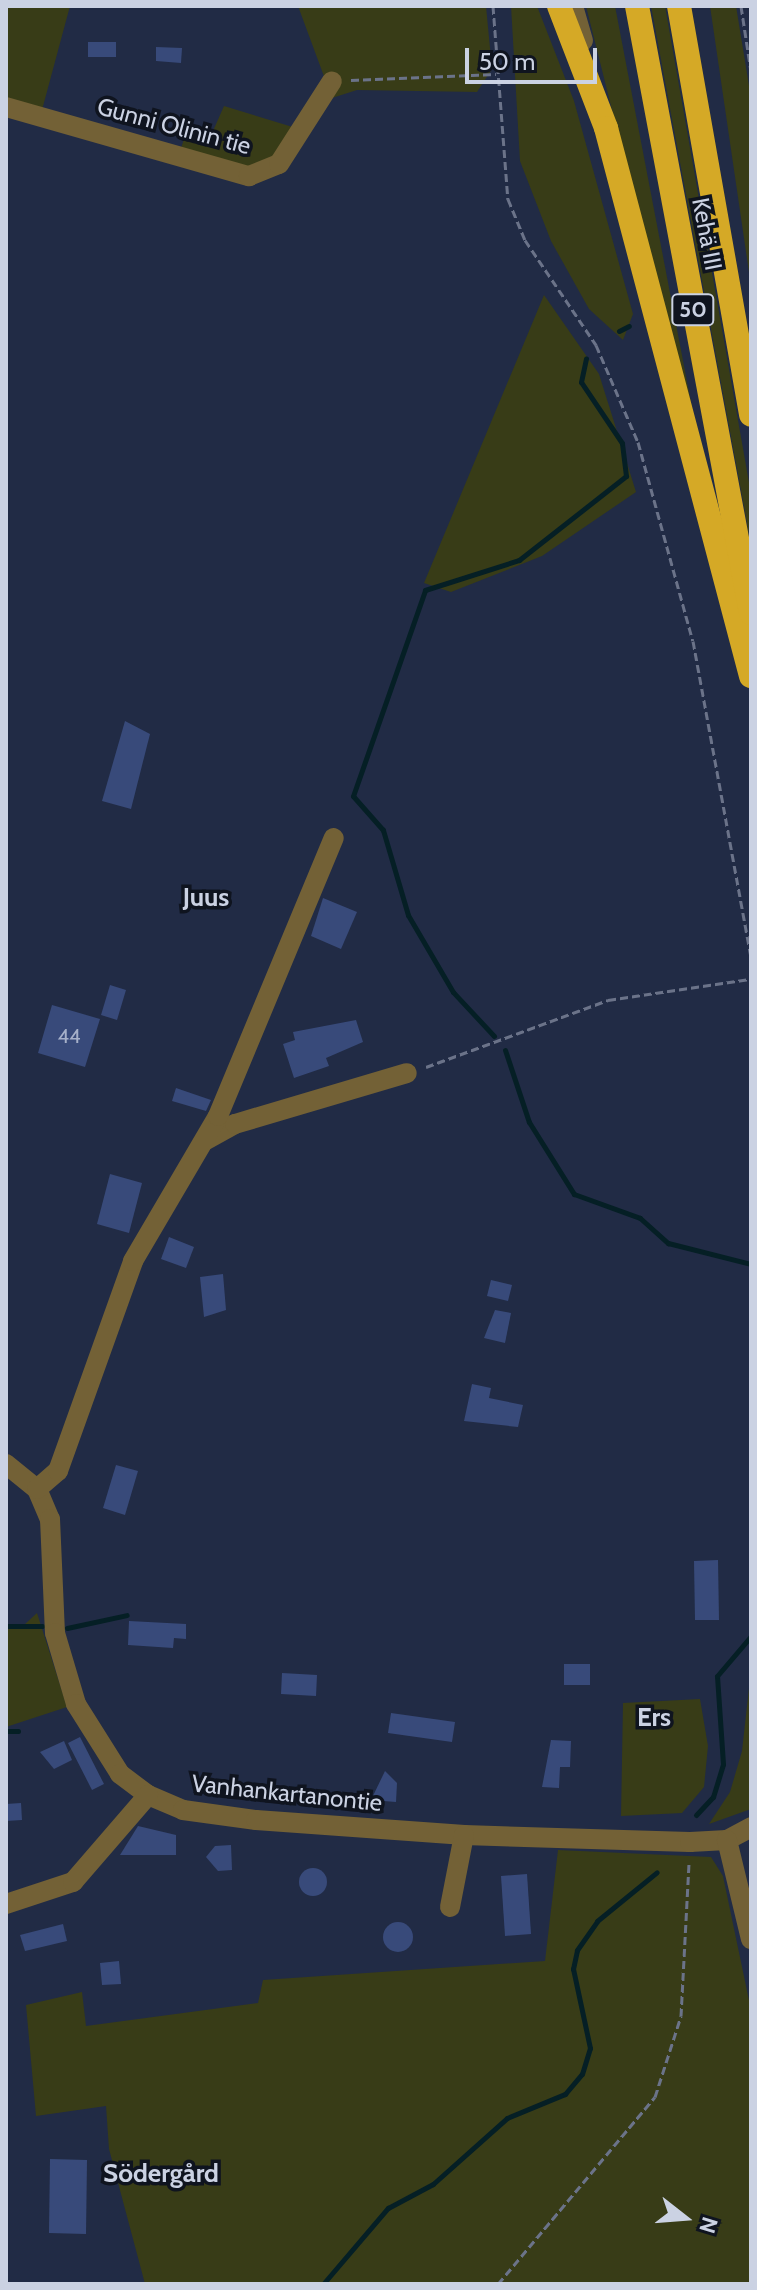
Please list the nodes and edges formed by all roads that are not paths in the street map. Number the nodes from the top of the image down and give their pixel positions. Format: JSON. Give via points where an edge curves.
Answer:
{"nodes":[{"id":1,"x":559,"y":6,"type":"edge"},
{"id":2,"x":573,"y":6,"type":"edge"},
{"id":3,"x":637,"y":6,"type":"edge"},
{"id":4,"x":679,"y":6,"type":"edge"},
{"id":5,"x":332,"y":81,"type":"road end"},
{"id":6,"x":6,"y":107,"type":"edge"},
{"id":7,"x":606,"y":128,"type":"junction"},
{"id":8,"x":751,"y":415,"type":"edge"},
{"id":9,"x":751,"y":613,"type":"edge"},
{"id":10,"x":751,"y":676,"type":"edge"},
{"id":11,"x":334,"y":838,"type":"dead end"},
{"id":12,"x":407,"y":1073,"type":"road end"},
{"id":13,"x":206,"y":1140,"type":"junction"},
{"id":14,"x":6,"y":1464,"type":"edge"},
{"id":15,"x":37,"y":1489,"type":"junction"},
{"id":16,"x":148,"y":1795,"type":"junction"},
{"id":17,"x":751,"y":1827,"type":"edge"},
{"id":18,"x":464,"y":1835,"type":"junction"},
{"id":19,"x":727,"y":1840,"type":"junction"},
{"id":20,"x":6,"y":1904,"type":"edge"},
{"id":21,"x":450,"y":1907,"type":"dead end"},
{"id":22,"x":751,"y":1939,"type":"edge"}],
"edges":[{"from":1,"to":7,"type":"highway"},
{"from":2,"to":7,"type":"street"},
{"from":3,"to":9,"type":"highway","name":"Kehä III","number":"50"},
{"from":4,"to":8,"type":"highway","name":"Kehä III","number":"50"},
{"from":5,"to":6,"type":"street","name":"Gunni Olinin tie","via":[[279,164],[249,176]]},
{"from":7,"to":10,"type":"highway"},
{"from":11,"to":13,"type":"street"},
{"from":12,"to":13,"type":"street","via":[[235,1124]]},
{"from":13,"to":15,"type":"street","via":[[133,1261],[58,1471]]},
{"from":14,"to":15,"type":"street"},
{"from":15,"to":16,"type":"street","name":"Vanhankartanontie","via":[[50,1519],[55,1633],[76,1704],[120,1774]]},
{"from":16,"to":18,"type":"street","name":"Vanhankartanontie","via":[[183,1810],[256,1820]]},
{"from":16,"to":20,"type":"street","via":[[73,1882]]},
{"from":17,"to":19,"type":"street","name":"Vanhankartanontie"},
{"from":18,"to":19,"type":"street","name":"Vanhankartanontie"},
{"from":18,"to":21,"type":"street"},
{"from":19,"to":22,"type":"street"}]}
